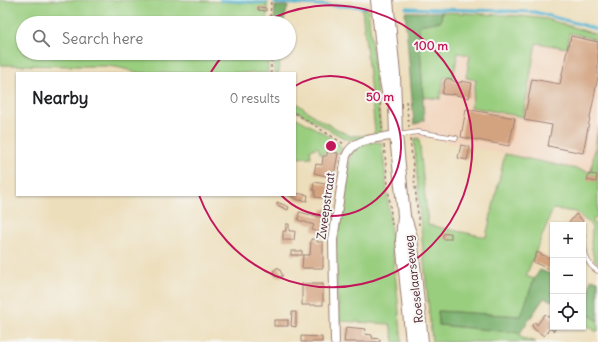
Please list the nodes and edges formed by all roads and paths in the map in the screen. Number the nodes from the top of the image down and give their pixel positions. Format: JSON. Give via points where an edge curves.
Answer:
{"nodes":[{"id":1,"x":271,"y":0,"type":"edge"},
{"id":2,"x":383,"y":3,"type":"edge"},
{"id":3,"x":270,"y":16,"type":"edge"},
{"id":4,"x":271,"y":60,"type":"edge"},
{"id":5,"x":271,"y":72,"type":"edge"},
{"id":6,"x":379,"y":100,"type":"dead end"},
{"id":7,"x":406,"y":102,"type":"dead end"},
{"id":8,"x":296,"y":114,"type":"edge"},
{"id":9,"x":410,"y":133,"type":"junction"},
{"id":10,"x":396,"y":135,"type":"junction"},
{"id":11,"x":383,"y":138,"type":"junction"},
{"id":12,"x":456,"y":138,"type":"dead end"},
{"id":13,"x":350,"y":148,"type":"junction"},
{"id":14,"x":404,"y":216,"type":"junction"},
{"id":15,"x":392,"y":228,"type":"dead end"},
{"id":16,"x":420,"y":231,"type":"dead end"},
{"id":17,"x":586,"y":254,"type":"edge"},
{"id":18,"x":598,"y":271,"type":"edge"},
{"id":19,"x":335,"y":342,"type":"edge"},
{"id":20,"x":412,"y":342,"type":"edge"},
{"id":21,"x":422,"y":342,"type":"edge"}],
"edges":[{"from":1,"to":3,"type":"path"},
{"from":2,"to":10,"type":"main road","name":"Roeselaarseweg","via":[[394,75]]},
{"from":4,"to":5,"type":"path"},
{"from":6,"to":11,"type":"path"},
{"from":7,"to":9,"type":"path"},
{"from":8,"to":13,"type":"path"},
{"from":9,"to":10,"type":"lane"},
{"from":9,"to":12,"type":"lane"},
{"from":9,"to":16,"type":"path"},
{"from":10,"to":11,"type":"street"},
{"from":10,"to":14,"type":"main road","name":"Roeselaarseweg"},
{"from":11,"to":13,"type":"street","via":[[357,142]]},
{"from":11,"to":15,"type":"path"},
{"from":13,"to":19,"type":"street","name":"Zweepstraat","via":[[346,156],[333,240]]},
{"from":14,"to":20,"type":"main road","name":"Roeselaarseweg","via":[[402,240]]},
{"from":14,"to":21,"type":"main road","name":"Roeselaarseweg","via":[[411,237]]},
{"from":17,"to":18,"type":"lane","via":[[593,268]]}]}
